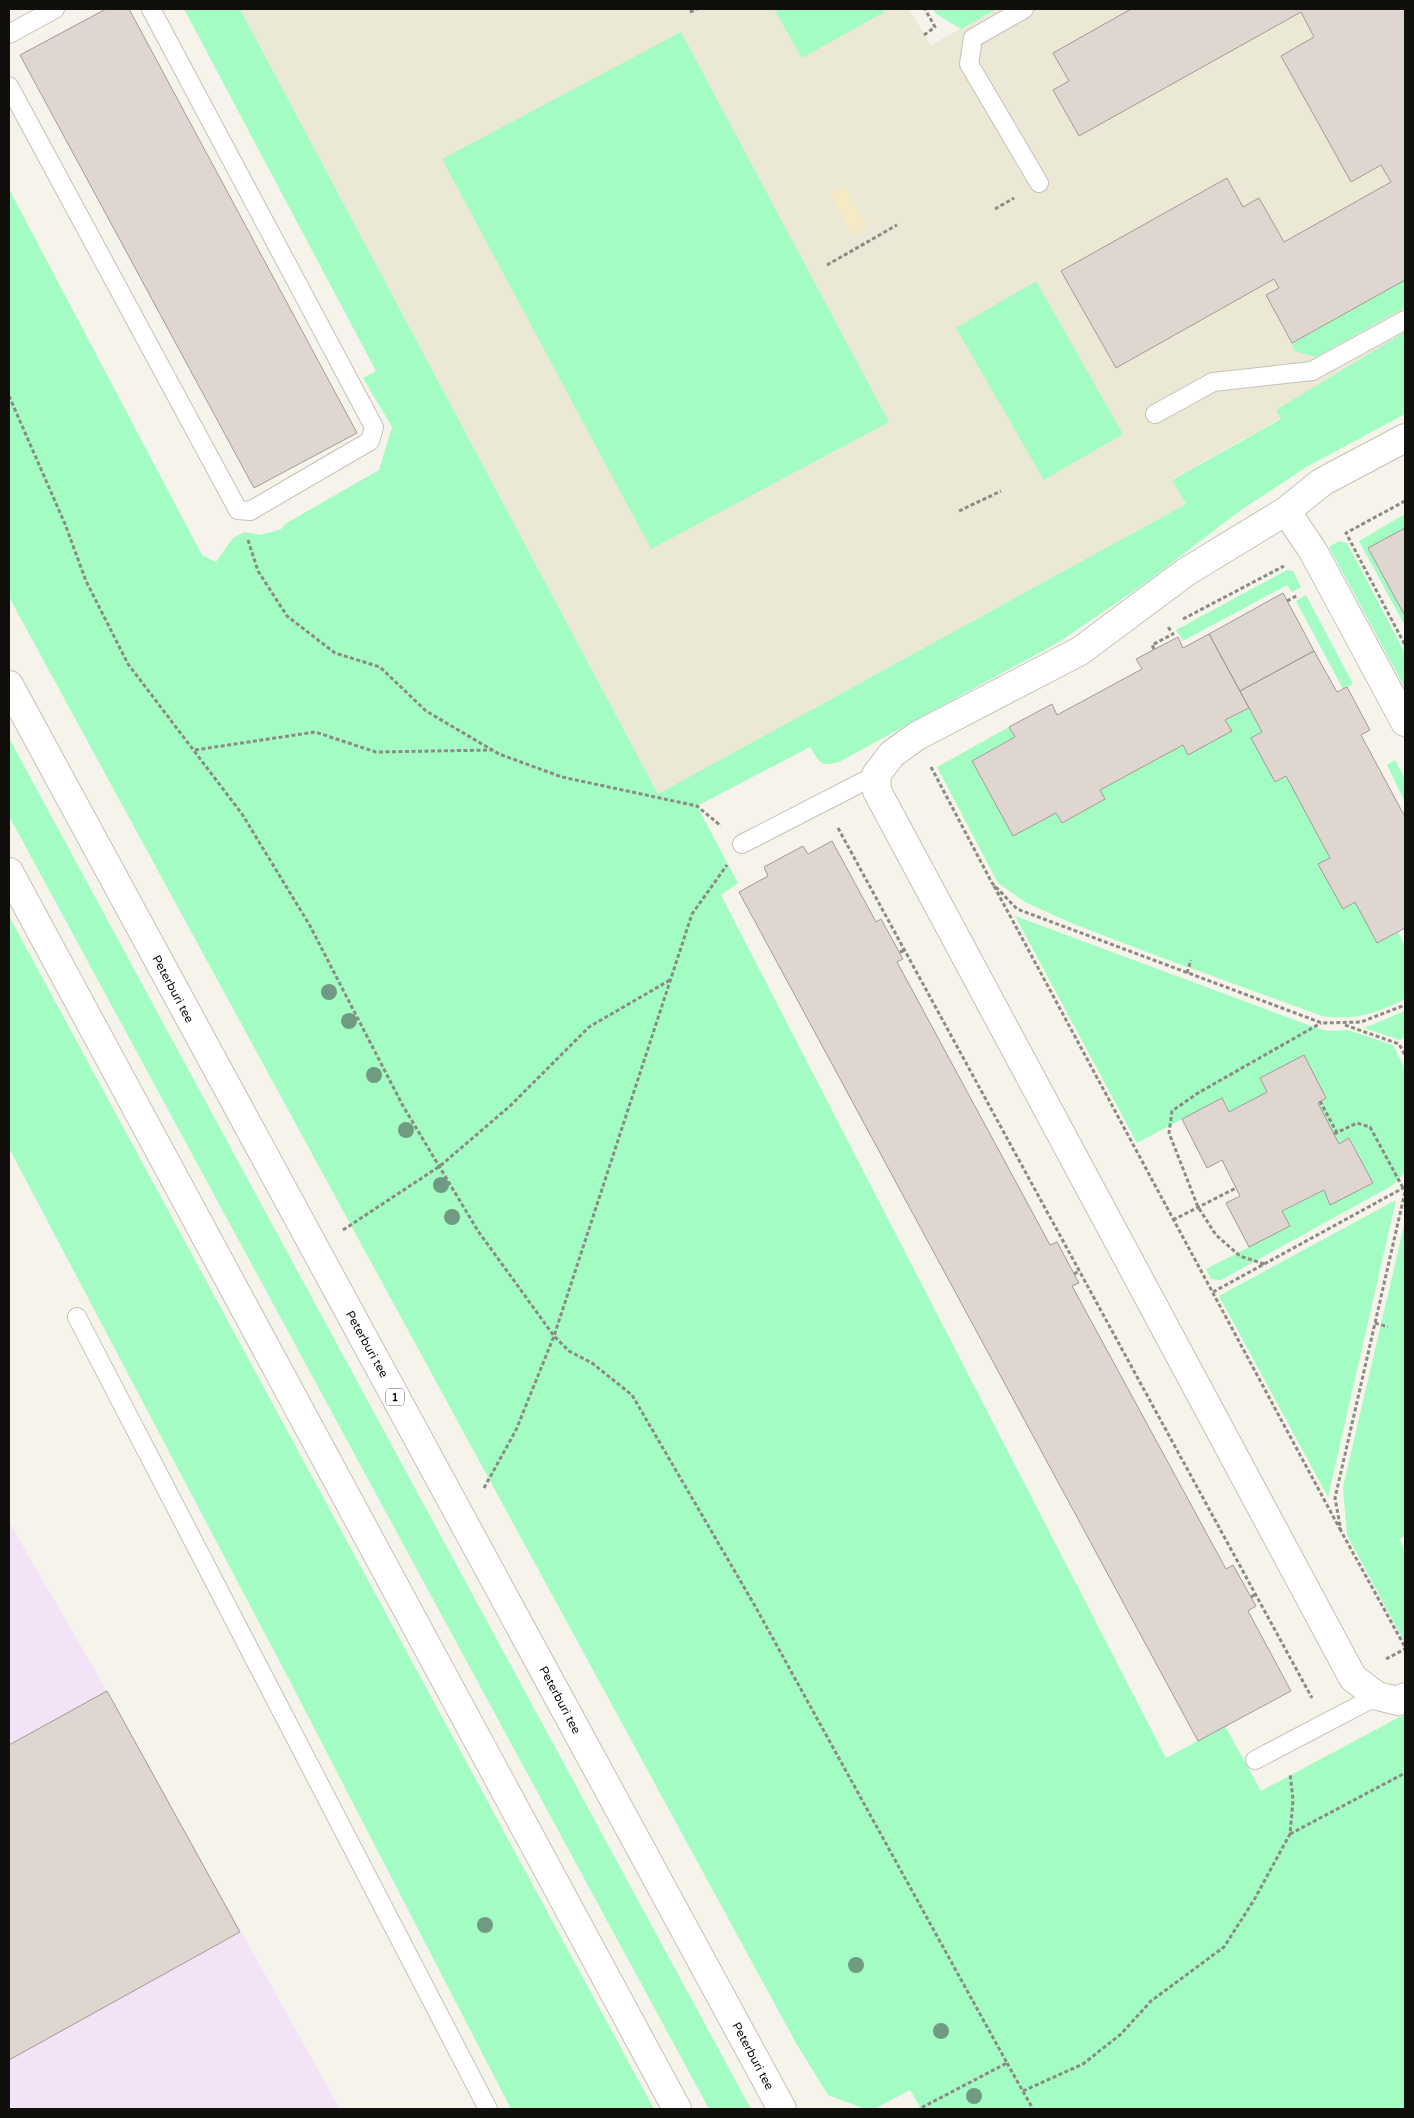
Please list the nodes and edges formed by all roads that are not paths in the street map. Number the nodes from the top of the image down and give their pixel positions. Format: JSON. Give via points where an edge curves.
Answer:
{"nodes":[{"id":1,"x":55,"y":9,"type":"edge"},
{"id":2,"x":151,"y":9,"type":"edge"},
{"id":3,"x":1024,"y":9,"type":"edge"},
{"id":4,"x":9,"y":34,"type":"edge"},
{"id":5,"x":9,"y":86,"type":"edge"},
{"id":6,"x":1039,"y":183,"type":"dead end"},
{"id":7,"x":1405,"y":320,"type":"edge"},
{"id":8,"x":1155,"y":414,"type":"dead end"},
{"id":9,"x":1405,"y":438,"type":"edge"},
{"id":10,"x":1286,"y":511,"type":"junction"},
{"id":11,"x":9,"y":685,"type":"edge"},
{"id":12,"x":1405,"y":722,"type":"edge"},
{"id":13,"x":878,"y":786,"type":"junction"},
{"id":14,"x":742,"y":844,"type":"road end"},
{"id":15,"x":9,"y":872,"type":"edge"},
{"id":16,"x":77,"y":1317,"type":"dead end"},
{"id":17,"x":1377,"y":1696,"type":"junction"},
{"id":18,"x":1405,"y":1697,"type":"edge"},
{"id":19,"x":1255,"y":1760,"type":"dead end"},
{"id":20,"x":488,"y":2109,"type":"edge"},
{"id":21,"x":677,"y":2109,"type":"edge"},
{"id":22,"x":782,"y":2109,"type":"edge"}],
"edges":[{"from":1,"to":4,"type":"lane"},
{"from":2,"to":5,"type":"lane","via":[[374,427],[370,440],[250,511],[238,510]]},
{"from":3,"to":6,"type":"lane","via":[[973,38],[968,64]]},
{"from":7,"to":8,"type":"lane","via":[[1312,371],[1213,382]]},
{"from":9,"to":10,"type":"main road","via":[[1322,482]]},
{"from":10,"to":12,"type":"main road","via":[[1313,551]]},
{"from":10,"to":13,"type":"main road","via":[[1186,572],[1080,651],[917,736],[892,754]]},
{"from":11,"to":22,"type":"main road","name":"Peterburi tee","number":"1"},
{"from":13,"to":14,"type":"lane"},
{"from":13,"to":17,"type":"main road","via":[[1353,1678]]},
{"from":15,"to":21,"type":"main road"},
{"from":16,"to":20,"type":"lane"},
{"from":17,"to":18,"type":"main road","via":[[1398,1701]]},
{"from":17,"to":19,"type":"lane"}]}
